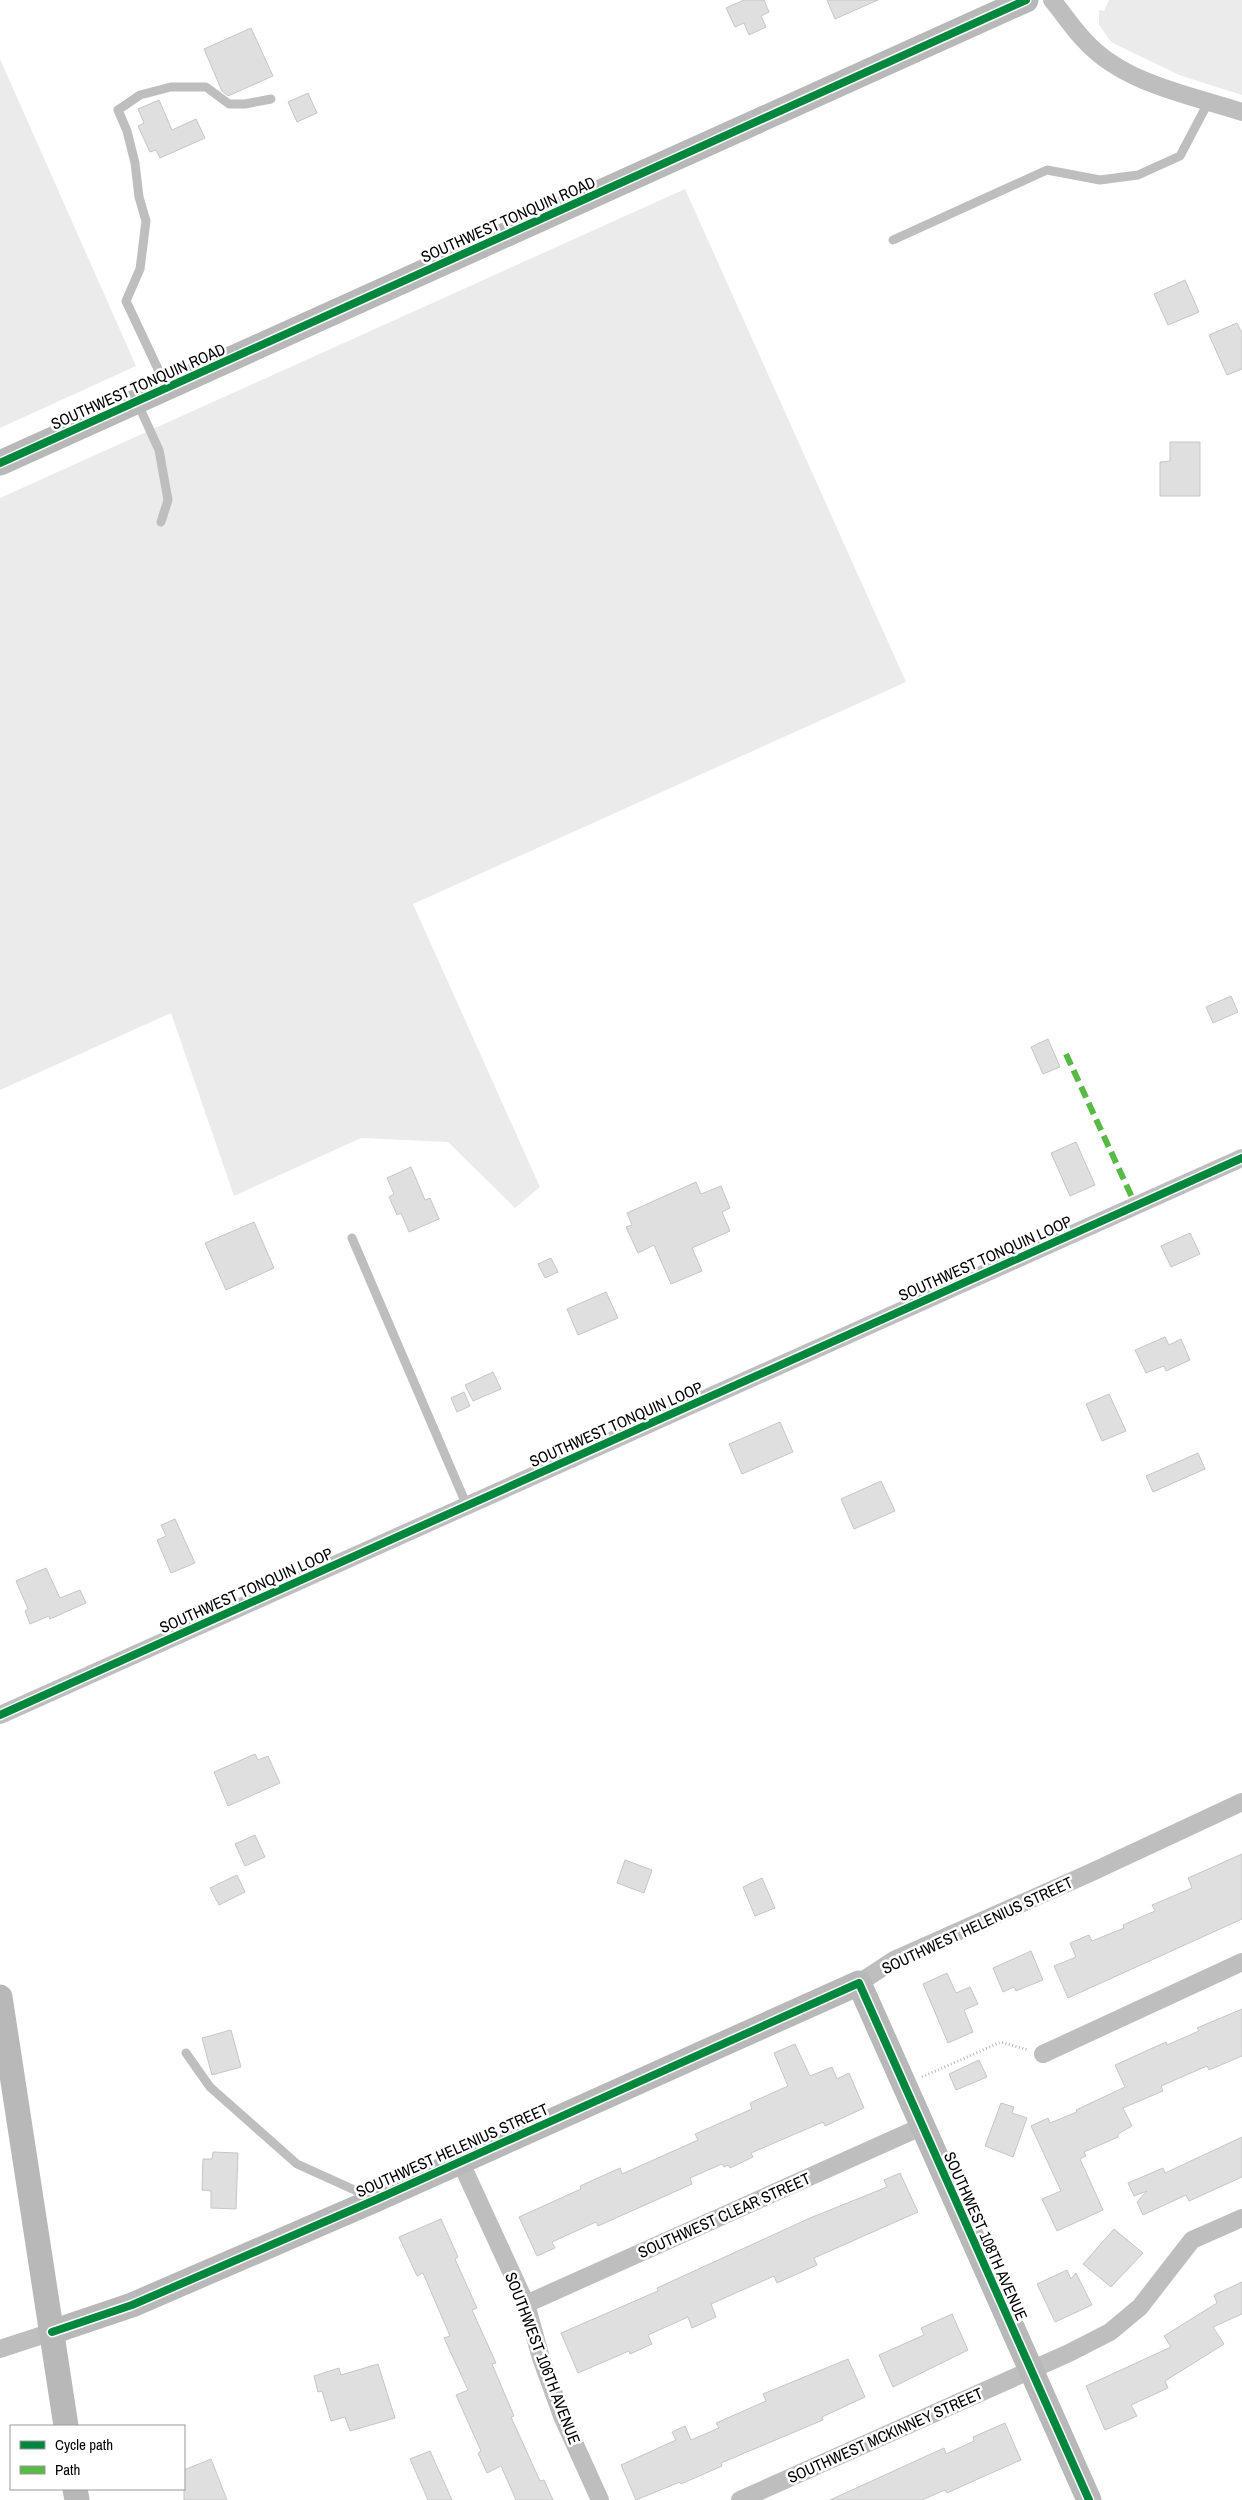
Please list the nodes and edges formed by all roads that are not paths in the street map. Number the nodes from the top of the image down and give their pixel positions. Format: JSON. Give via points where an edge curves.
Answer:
{"nodes":[{"id":1,"x":1026,"y":0,"type":"edge"},
{"id":2,"x":1052,"y":0,"type":"edge"},
{"id":3,"x":271,"y":98,"type":"dead end"},
{"id":4,"x":1209,"y":101,"type":"junction"},
{"id":5,"x":1242,"y":112,"type":"edge"},
{"id":6,"x":893,"y":240,"type":"dead end"},
{"id":7,"x":167,"y":388,"type":"junction"},
{"id":8,"x":137,"y":401,"type":"junction"},
{"id":9,"x":0,"y":464,"type":"edge"},
{"id":10,"x":161,"y":522,"type":"dead end"},
{"id":11,"x":1242,"y":1158,"type":"edge"},
{"id":12,"x":352,"y":1238,"type":"dead end"},
{"id":13,"x":467,"y":1506,"type":"junction"},
{"id":14,"x":0,"y":1715,"type":"edge"},
{"id":15,"x":1242,"y":1802,"type":"edge"},
{"id":16,"x":1242,"y":1962,"type":"edge"},
{"id":17,"x":859,"y":1983,"type":"junction"},
{"id":18,"x":0,"y":1997,"type":"edge"},
{"id":19,"x":186,"y":2053,"type":"dead end"},
{"id":20,"x":1043,"y":2054,"type":"road end"},
{"id":21,"x":923,"y":2126,"type":"junction"},
{"id":22,"x":461,"y":2162,"type":"junction"},
{"id":23,"x":375,"y":2200,"type":"junction"},
{"id":24,"x":1242,"y":2218,"type":"edge"},
{"id":25,"x":526,"y":2304,"type":"junction"},
{"id":26,"x":52,"y":2332,"type":"junction"},
{"id":27,"x":0,"y":2349,"type":"edge"},
{"id":28,"x":1030,"y":2370,"type":"junction"},
{"id":29,"x":66,"y":2425,"type":"edge"},
{"id":30,"x":600,"y":2500,"type":"edge"},
{"id":31,"x":740,"y":2500,"type":"edge"},
{"id":32,"x":1089,"y":2500,"type":"edge"}],
"edges":[{"from":1,"to":7,"type":"street","name":"SOUTHWEST TONQUIN ROAD"},
{"from":2,"to":4,"type":"street","via":[[1086,42],[1107,60],[1134,76]]},
{"from":3,"to":7,"type":"lane","via":[[229,104],[206,87],[171,87],[140,95],[118,110],[127,131],[146,221],[140,269],[126,301]]},
{"from":4,"to":5,"type":"street"},
{"from":4,"to":6,"type":"lane","via":[[1180,156],[1138,175],[1100,180],[1047,170]]},
{"from":7,"to":8,"type":"street","name":"SOUTHWEST TONQUIN ROAD"},
{"from":8,"to":9,"type":"street","name":"SOUTHWEST TONQUIN ROAD"},
{"from":8,"to":10,"type":"lane","via":[[160,450],[168,500]]},
{"from":11,"to":13,"type":"street","name":"SOUTHWEST TONQUIN LOOP"},
{"from":12,"to":13,"type":"lane"},
{"from":13,"to":14,"type":"street","name":"SOUTHWEST TONQUIN LOOP"},
{"from":15,"to":17,"type":"street","name":"SOUTHWEST HELENIUS STREET","via":[[894,1960]]},
{"from":16,"to":20,"type":"street"},
{"from":17,"to":21,"type":"street","name":"SOUTHWEST 108TH AVENUE"},
{"from":17,"to":22,"type":"street","name":"SOUTHWEST HELENIUS STREET"},
{"from":18,"to":26,"type":"street"},
{"from":19,"to":23,"type":"lane","via":[[210,2087],[297,2164]]},
{"from":21,"to":25,"type":"street","name":"SOUTHWEST CLEAR STREET"},
{"from":21,"to":28,"type":"street","name":"SOUTHWEST 108TH AVENUE"},
{"from":22,"to":23,"type":"street","name":"SOUTHWEST HELENIUS STREET"},
{"from":22,"to":25,"type":"street","name":"SOUTHWEST 106TH AVENUE"},
{"from":23,"to":26,"type":"street","name":"SOUTHWEST HELENIUS STREET","via":[[132,2304]]},
{"from":24,"to":28,"type":"street","name":"SOUTHWEST MCKINNEY STREET","via":[[1192,2240],[1140,2307],[1110,2332]]},
{"from":25,"to":30,"type":"street","name":"SOUTHWEST 106TH AVENUE","via":[[562,2416]]},
{"from":26,"to":27,"type":"street"},
{"from":26,"to":29,"type":"street"},
{"from":28,"to":31,"type":"street","name":"SOUTHWEST MCKINNEY STREET"},
{"from":28,"to":32,"type":"street","name":"SOUTHWEST 108TH AVENUE"}]}
